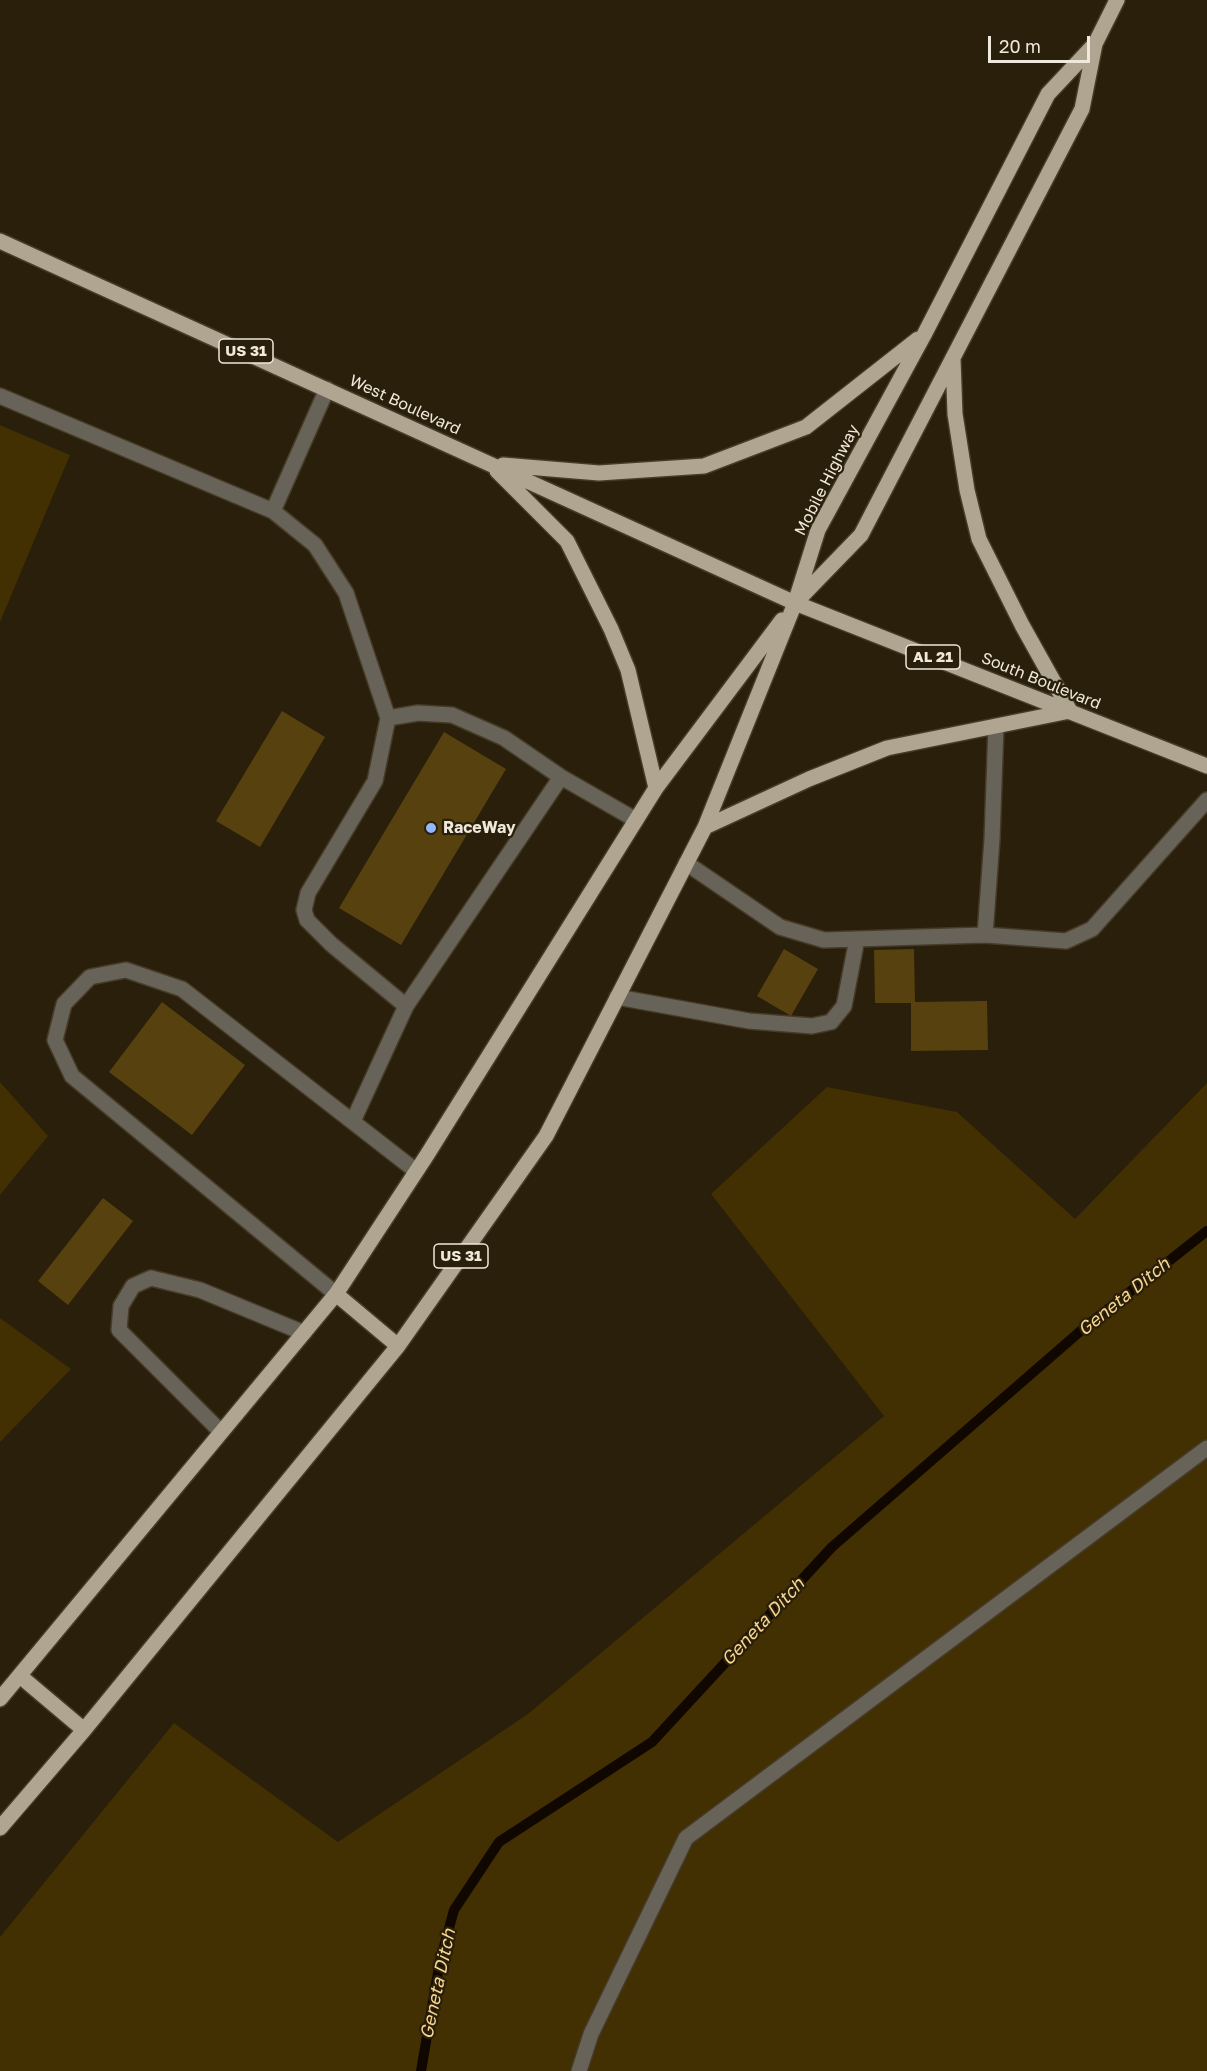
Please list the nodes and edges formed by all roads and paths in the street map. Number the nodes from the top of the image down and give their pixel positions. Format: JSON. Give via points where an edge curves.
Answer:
{"nodes":[{"id":1,"x":1117,"y":0,"type":"edge"},
{"id":2,"x":1095,"y":44,"type":"junction"},
{"id":3,"x":0,"y":241,"type":"edge"},
{"id":4,"x":924,"y":335,"type":"junction"},
{"id":5,"x":953,"y":358,"type":"junction"},
{"id":6,"x":327,"y":389,"type":"junction"},
{"id":7,"x":0,"y":396,"type":"edge"},
{"id":8,"x":491,"y":465,"type":"junction"},
{"id":9,"x":273,"y":512,"type":"junction"},
{"id":10,"x":795,"y":603,"type":"junction"},
{"id":11,"x":1070,"y":711,"type":"junction"},
{"id":12,"x":388,"y":718,"type":"junction"},
{"id":13,"x":996,"y":726,"type":"junction"},
{"id":14,"x":1207,"y":766,"type":"edge"},
{"id":15,"x":561,"y":777,"type":"junction"},
{"id":16,"x":656,"y":788,"type":"junction"},
{"id":17,"x":1207,"y":800,"type":"edge"},
{"id":18,"x":636,"y":820,"type":"junction"},
{"id":19,"x":705,"y":827,"type":"junction"},
{"id":20,"x":686,"y":863,"type":"junction"},
{"id":21,"x":985,"y":935,"type":"junction"},
{"id":22,"x":857,"y":939,"type":"junction"},
{"id":23,"x":617,"y":997,"type":"junction"},
{"id":24,"x":406,"y":1006,"type":"junction"},
{"id":25,"x":353,"y":1121,"type":"junction"},
{"id":26,"x":416,"y":1170,"type":"junction"},
{"id":27,"x":336,"y":1294,"type":"junction"},
{"id":28,"x":304,"y":1333,"type":"junction"},
{"id":29,"x":398,"y":1346,"type":"junction"},
{"id":30,"x":221,"y":1432,"type":"junction"},
{"id":31,"x":1207,"y":1448,"type":"edge"},
{"id":32,"x":20,"y":1676,"type":"junction"},
{"id":33,"x":0,"y":1699,"type":"edge"},
{"id":34,"x":84,"y":1730,"type":"junction"},
{"id":35,"x":0,"y":1828,"type":"edge"},
{"id":36,"x":579,"y":2071,"type":"edge"}],
"edges":[{"from":1,"to":2,"type":"main road","name":"Mobile Highway"},
{"from":2,"to":4,"type":"main road","name":"Mobile Highway","via":[[1048,94]]},
{"from":2,"to":5,"type":"main road","name":"Mobile Highway","via":[[1082,109]]},
{"from":3,"to":6,"type":"main road","name":"West Boulevard","number":"US 31"},
{"from":4,"to":8,"type":"main road","via":[[806,427],[704,466],[598,473]]},
{"from":4,"to":10,"type":"main road","name":"Mobile Highway","via":[[818,530]]},
{"from":5,"to":10,"type":"main road","name":"Mobile Highway","via":[[861,535]]},
{"from":5,"to":11,"type":"main road","via":[[955,414],[979,539]]},
{"from":6,"to":8,"type":"main road","name":"West Boulevard","number":"US 31"},
{"from":6,"to":9,"type":"lane"},
{"from":7,"to":9,"type":"lane"},
{"from":8,"to":10,"type":"main road","name":"West Boulevard","number":"US 31"},
{"from":8,"to":16,"type":"main road","via":[[567,542],[611,628],[628,670]]},
{"from":9,"to":12,"type":"lane","via":[[315,545],[346,593]]},
{"from":10,"to":11,"type":"main road","name":"South Boulevard","number":"AL 21"},
{"from":10,"to":16,"type":"main road"},
{"from":10,"to":19,"type":"main road","number":"US 31"},
{"from":11,"to":13,"type":"main road"},
{"from":11,"to":14,"type":"main road","name":"South Boulevard","number":"AL 21"},
{"from":12,"to":15,"type":"lane","via":[[418,713],[452,715],[504,738]]},
{"from":12,"to":24,"type":"lane","via":[[375,781],[308,893],[304,909],[307,920],[331,944]]},
{"from":13,"to":19,"type":"main road","via":[[887,748]]},
{"from":13,"to":21,"type":"lane"},
{"from":15,"to":18,"type":"lane"},
{"from":15,"to":24,"type":"lane"},
{"from":16,"to":18,"type":"main road"},
{"from":17,"to":21,"type":"lane","via":[[1092,929],[1066,941]]},
{"from":18,"to":26,"type":"main road"},
{"from":19,"to":20,"type":"main road","number":"US 31"},
{"from":20,"to":22,"type":"lane","via":[[780,927],[824,940]]},
{"from":20,"to":23,"type":"main road","number":"US 31"},
{"from":21,"to":22,"type":"lane"},
{"from":22,"to":23,"type":"lane","via":[[844,1006],[831,1022],[812,1026],[749,1021]]},
{"from":23,"to":29,"type":"main road","number":"US 31","via":[[546,1136]]},
{"from":24,"to":25,"type":"lane"},
{"from":25,"to":26,"type":"lane"},
{"from":25,"to":27,"type":"lane","via":[[182,989],[126,970],[90,977],[64,1004],[55,1040],[72,1076]]},
{"from":26,"to":27,"type":"main road"},
{"from":27,"to":28,"type":"main road"},
{"from":27,"to":29,"type":"main road"},
{"from":28,"to":30,"type":"main road"},
{"from":28,"to":30,"type":"lane","via":[[200,1290],[151,1278],[133,1286],[121,1306],[119,1330]]},
{"from":29,"to":34,"type":"main road","number":"US 31"},
{"from":30,"to":32,"type":"main road"},
{"from":31,"to":36,"type":"lane","via":[[686,1838],[591,2034]]},
{"from":32,"to":33,"type":"main road"},
{"from":32,"to":34,"type":"main road"},
{"from":34,"to":35,"type":"main road","number":"US 31"}]}
